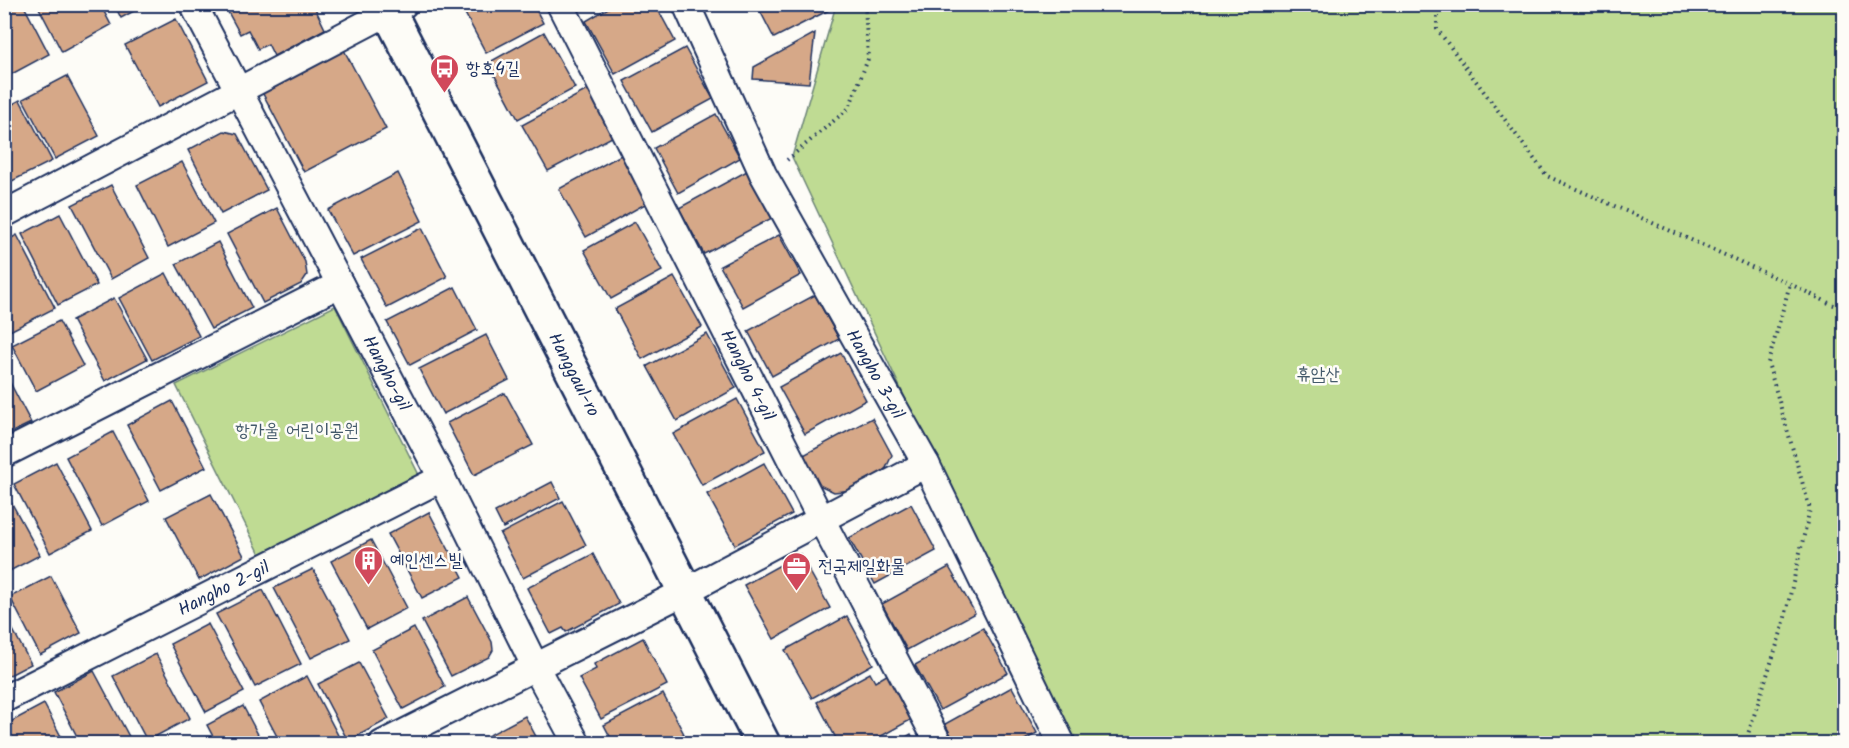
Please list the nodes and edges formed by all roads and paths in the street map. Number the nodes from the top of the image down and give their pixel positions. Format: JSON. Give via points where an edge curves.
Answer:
{"nodes":[{"id":1,"x":193,"y":4,"type":"edge"},
{"id":2,"x":560,"y":4,"type":"edge"},
{"id":3,"x":686,"y":4,"type":"edge"},
{"id":4,"x":865,"y":4,"type":"edge"},
{"id":5,"x":1437,"y":4,"type":"edge"},
{"id":6,"x":392,"y":7,"type":"edge"},
{"id":7,"x":239,"y":92,"type":"junction"},
{"id":8,"x":763,"y":174,"type":"junction"},
{"id":9,"x":4,"y":214,"type":"edge"},
{"id":10,"x":340,"y":284,"type":"junction"},
{"id":11,"x":1790,"y":284,"type":"junction"},
{"id":12,"x":1845,"y":308,"type":"edge"},
{"id":13,"x":4,"y":454,"type":"edge"},
{"id":14,"x":926,"y":464,"type":"junction"},
{"id":15,"x":442,"y":478,"type":"junction"},
{"id":16,"x":821,"y":519,"type":"junction"},
{"id":17,"x":684,"y":592,"type":"junction"},
{"id":18,"x":536,"y":668,"type":"junction"},
{"id":19,"x":4,"y":699,"type":"edge"},
{"id":20,"x":382,"y":744,"type":"edge"},
{"id":21,"x":577,"y":744,"type":"edge"},
{"id":22,"x":763,"y":744,"type":"edge"},
{"id":23,"x":939,"y":744,"type":"edge"},
{"id":24,"x":1062,"y":744,"type":"edge"},
{"id":25,"x":1749,"y":744,"type":"edge"}],
"edges":[{"from":1,"to":7,"type":"street","name":"Hangho-gil"},
{"from":2,"to":16,"type":"street","name":"Hangho 4-gil"},
{"from":3,"to":8,"type":"street","name":"Hangho 3-gil"},
{"from":4,"to":8,"type":"path","via":[[868,59],[849,108],[786,162]]},
{"from":5,"to":11,"type":"path","via":[[1437,29],[1547,176]]},
{"from":6,"to":7,"type":"street"},
{"from":6,"to":17,"type":"main road","name":"Hanggaul-ro"},
{"from":7,"to":9,"type":"street"},
{"from":7,"to":10,"type":"street","name":"Hangho-gil"},
{"from":8,"to":14,"type":"street","name":"Hangho 3-gil"},
{"from":10,"to":13,"type":"street"},
{"from":10,"to":15,"type":"street","name":"Hangho-gil"},
{"from":11,"to":12,"type":"path"},
{"from":11,"to":25,"type":"path","via":[[1768,363],[1810,509],[1784,626],[1748,735]]},
{"from":14,"to":16,"type":"street"},
{"from":14,"to":24,"type":"street","name":"Hangho 3-gil"},
{"from":15,"to":18,"type":"street","name":"Hangho-gil"},
{"from":15,"to":19,"type":"street","name":"Hangho 2-gil"},
{"from":16,"to":17,"type":"street"},
{"from":16,"to":23,"type":"street","name":"Hangho 4-gil"},
{"from":17,"to":18,"type":"street"},
{"from":17,"to":22,"type":"main road","name":"Hanggaul-ro"},
{"from":18,"to":20,"type":"street"},
{"from":18,"to":21,"type":"street","name":"Hangho-gil"}]}
